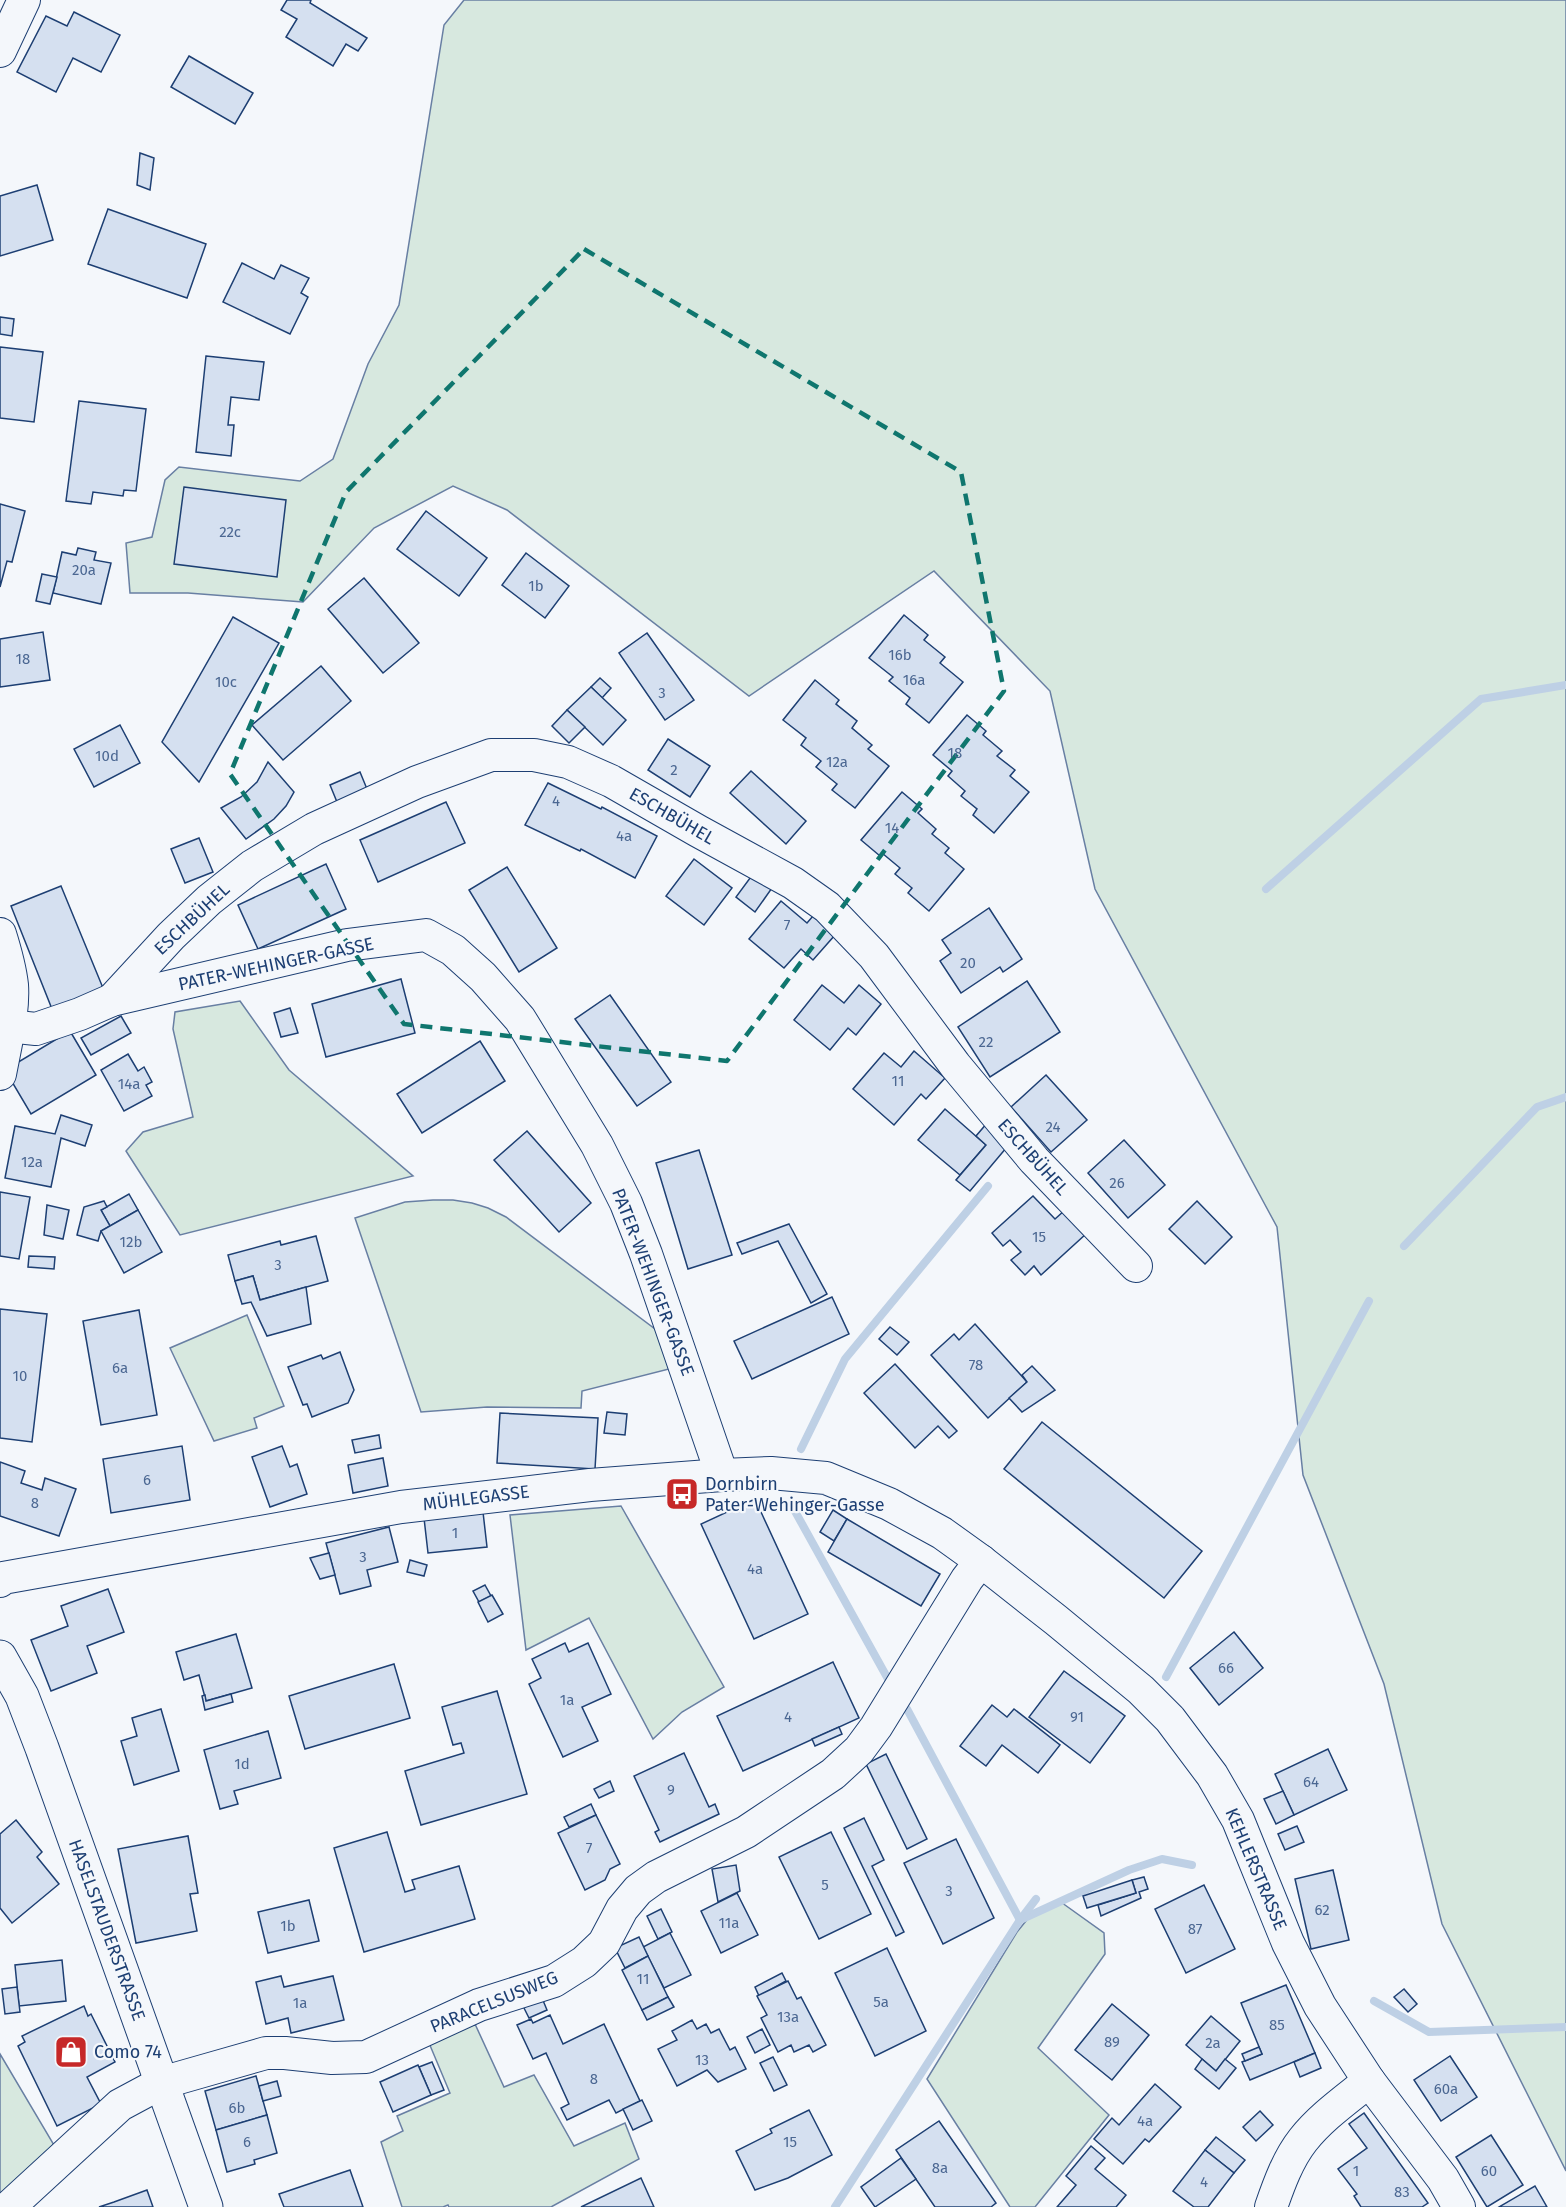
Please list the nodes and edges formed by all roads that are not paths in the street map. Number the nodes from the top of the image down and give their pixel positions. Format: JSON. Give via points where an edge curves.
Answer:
{"nodes":[{"id":1,"x":24,"y":0,"type":"edge"},
{"id":2,"x":0,"y":51,"type":"edge"},
{"id":3,"x":0,"y":934,"type":"edge"},
{"id":4,"x":112,"y":1000,"type":"junction"},
{"id":5,"x":8,"y":1026,"type":"junction"},
{"id":6,"x":0,"y":1074,"type":"edge"},
{"id":7,"x":1136,"y":1266,"type":"dead end"},
{"id":8,"x":722,"y":1475,"type":"junction"},
{"id":9,"x":942,"y":1533,"type":"joint"},
{"id":10,"x":981,"y":1561,"type":"junction"},
{"id":11,"x":1,"y":1578,"type":"edge"},
{"id":12,"x":0,"y":1657,"type":"edge"},
{"id":13,"x":1369,"y":2081,"type":"junction"},
{"id":14,"x":161,"y":2083,"type":"junction"},
{"id":15,"x":9,"y":2207,"type":"edge"},
{"id":16,"x":206,"y":2207,"type":"edge"},
{"id":17,"x":1271,"y":2207,"type":"edge"},
{"id":18,"x":1459,"y":2207,"type":"edge"}],
"edges":[{"from":1,"to":2,"type":"street"},
{"from":3,"to":5,"type":"street","via":[[12,986]]},
{"from":4,"to":5,"type":"street","name":"PATER-WEHINGER-GASSE","via":[[36,1029]]},
{"from":4,"to":7,"type":"street","name":"ESCHBÜHEL","via":[[209,900],[252,866],[314,829],[417,782],[491,755],[534,755],[568,762],[611,781],[794,883],[827,907],[874,956],[955,1065],[1034,1160]]},
{"from":4,"to":8,"type":"street","name":"PATER-WEHINGER-GASSE","via":[[347,945],[426,935],[453,950],[520,1019],[584,1122],[626,1203]]},
{"from":5,"to":6,"type":"street"},
{"from":8,"to":9,"type":"street","name":"MÜHLEGASSE","via":[[771,1473],[826,1478],[889,1504]]},
{"from":8,"to":11,"type":"street","name":"MÜHLEGASSE","via":[[590,1485],[400,1507]]},
{"from":9,"to":10,"type":"street","name":"KEHLERSTRASSE"},
{"from":10,"to":13,"type":"street","name":"KEHLERSTRASSE","via":[[1133,1683],[1170,1719],[1212,1775],[1238,1820],[1288,1943],[1320,2006]]},
{"from":10,"to":14,"type":"street","name":"PARACELSUSWEG","via":[[858,1750],[833,1774],[746,1832],[644,1885],[622,1909],[604,1943],[584,1962],[554,1981],[479,2005],[366,2057],[266,2054]]},
{"from":12,"to":14,"type":"main road","name":"HASELSTAUDERSTRASSE","via":[[22,1696],[42,1748]]},
{"from":13,"to":17,"type":"street","via":[[1304,2139]]},
{"from":13,"to":18,"type":"street","name":"KEHLERSTRASSE","via":[[1443,2179]]},
{"from":14,"to":15,"type":"street","name":"PARACELSUSWEG","via":[[120,2105]]},
{"from":14,"to":16,"type":"main road","name":"HASELSTAUDERSTRASSE"}]}
